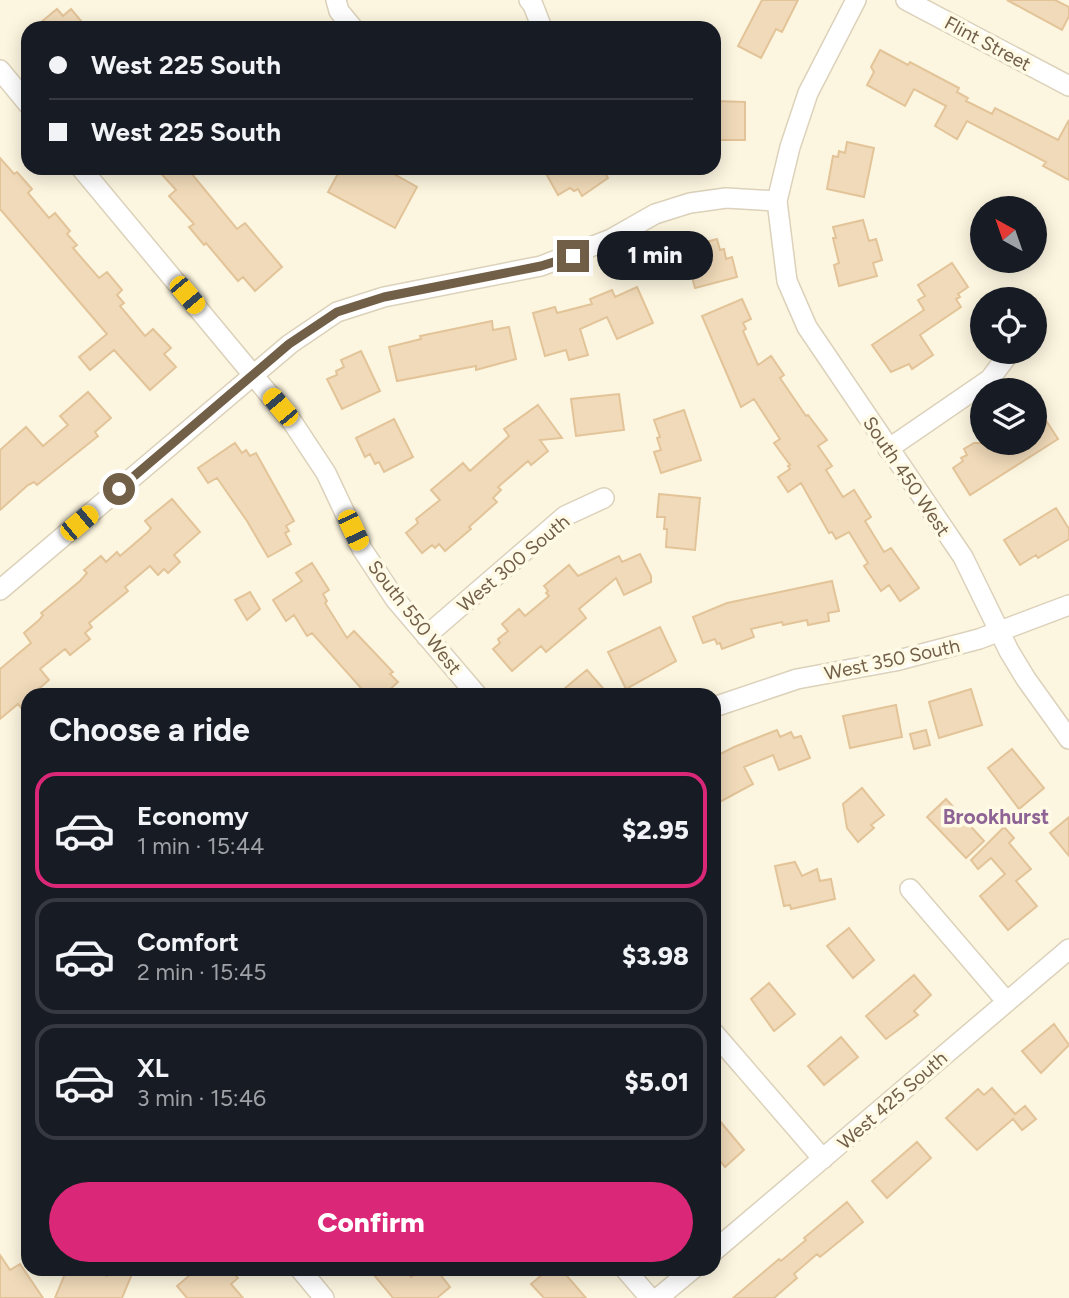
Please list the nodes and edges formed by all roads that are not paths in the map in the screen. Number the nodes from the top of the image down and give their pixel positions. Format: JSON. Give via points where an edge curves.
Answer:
{"nodes":[{"id":1,"x":336,"y":0,"type":"edge"},
{"id":2,"x":529,"y":0,"type":"edge"},
{"id":3,"x":856,"y":0,"type":"edge"},
{"id":4,"x":906,"y":0,"type":"edge"},
{"id":5,"x":347,"y":21,"type":"edge"},
{"id":6,"x":539,"y":21,"type":"edge"},
{"id":7,"x":0,"y":70,"type":"edge"},
{"id":8,"x":1069,"y":86,"type":"edge"},
{"id":9,"x":21,"y":96,"type":"edge"},
{"id":10,"x":87,"y":175,"type":"edge"},
{"id":11,"x":777,"y":201,"type":"junction"},
{"id":12,"x":1001,"y":364,"type":"edge"},
{"id":13,"x":253,"y":375,"type":"junction"},
{"id":14,"x":888,"y":449,"type":"junction"},
{"id":15,"x":604,"y":498,"type":"dead end"},
{"id":16,"x":0,"y":590,"type":"edge"},
{"id":17,"x":1069,"y":605,"type":"edge"},
{"id":18,"x":999,"y":633,"type":"junction"},
{"id":19,"x":426,"y":636,"type":"junction"},
{"id":20,"x":471,"y":688,"type":"edge"},
{"id":21,"x":721,"y":705,"type":"edge"},
{"id":22,"x":1069,"y":738,"type":"edge"},
{"id":23,"x":910,"y":889,"type":"dead end"},
{"id":24,"x":1069,"y":949,"type":"edge"},
{"id":25,"x":1007,"y":1002,"type":"junction"},
{"id":26,"x":721,"y":1041,"type":"edge"},
{"id":27,"x":823,"y":1158,"type":"junction"},
{"id":28,"x":721,"y":1245,"type":"edge"},
{"id":29,"x":306,"y":1276,"type":"edge"},
{"id":30,"x":631,"y":1276,"type":"edge"},
{"id":31,"x":685,"y":1276,"type":"edge"},
{"id":32,"x":324,"y":1298,"type":"edge"},
{"id":33,"x":650,"y":1298,"type":"edge"},
{"id":34,"x":658,"y":1298,"type":"edge"}],
"edges":[{"from":1,"to":5,"type":"street"},
{"from":2,"to":6,"type":"street"},
{"from":3,"to":11,"type":"street","via":[[808,93]]},
{"from":4,"to":8,"type":"street","name":"Flint Street"},
{"from":7,"to":9,"type":"street"},
{"from":10,"to":13,"type":"street","name":"South 550 West"},
{"from":11,"to":13,"type":"street","via":[[726,198],[690,203],[541,266],[349,308],[289,344]]},
{"from":11,"to":14,"type":"street","name":"South 450 West","via":[[787,281],[807,327]]},
{"from":12,"to":14,"type":"street","via":[[990,379]]},
{"from":13,"to":16,"type":"street"},
{"from":13,"to":19,"type":"street","name":"South 550 West","via":[[293,423],[326,473],[362,549]]},
{"from":14,"to":18,"type":"street","name":"South 450 West","via":[[963,557]]},
{"from":15,"to":19,"type":"street","name":"West 300 South","via":[[565,516]]},
{"from":17,"to":18,"type":"street","name":"West 350 South"},
{"from":18,"to":21,"type":"street","name":"West 350 South","via":[[895,661],[797,679]]},
{"from":18,"to":22,"type":"street","name":"South 450 West"},
{"from":19,"to":20,"type":"street","name":"South 550 West"},
{"from":23,"to":25,"type":"street"},
{"from":24,"to":25,"type":"street","name":"West 425 South"},
{"from":25,"to":27,"type":"street","name":"West 425 South"},
{"from":26,"to":27,"type":"street"},
{"from":27,"to":28,"type":"street","name":"West 425 South"},
{"from":29,"to":32,"type":"street"},
{"from":30,"to":33,"type":"street"},
{"from":31,"to":34,"type":"street"}]}
